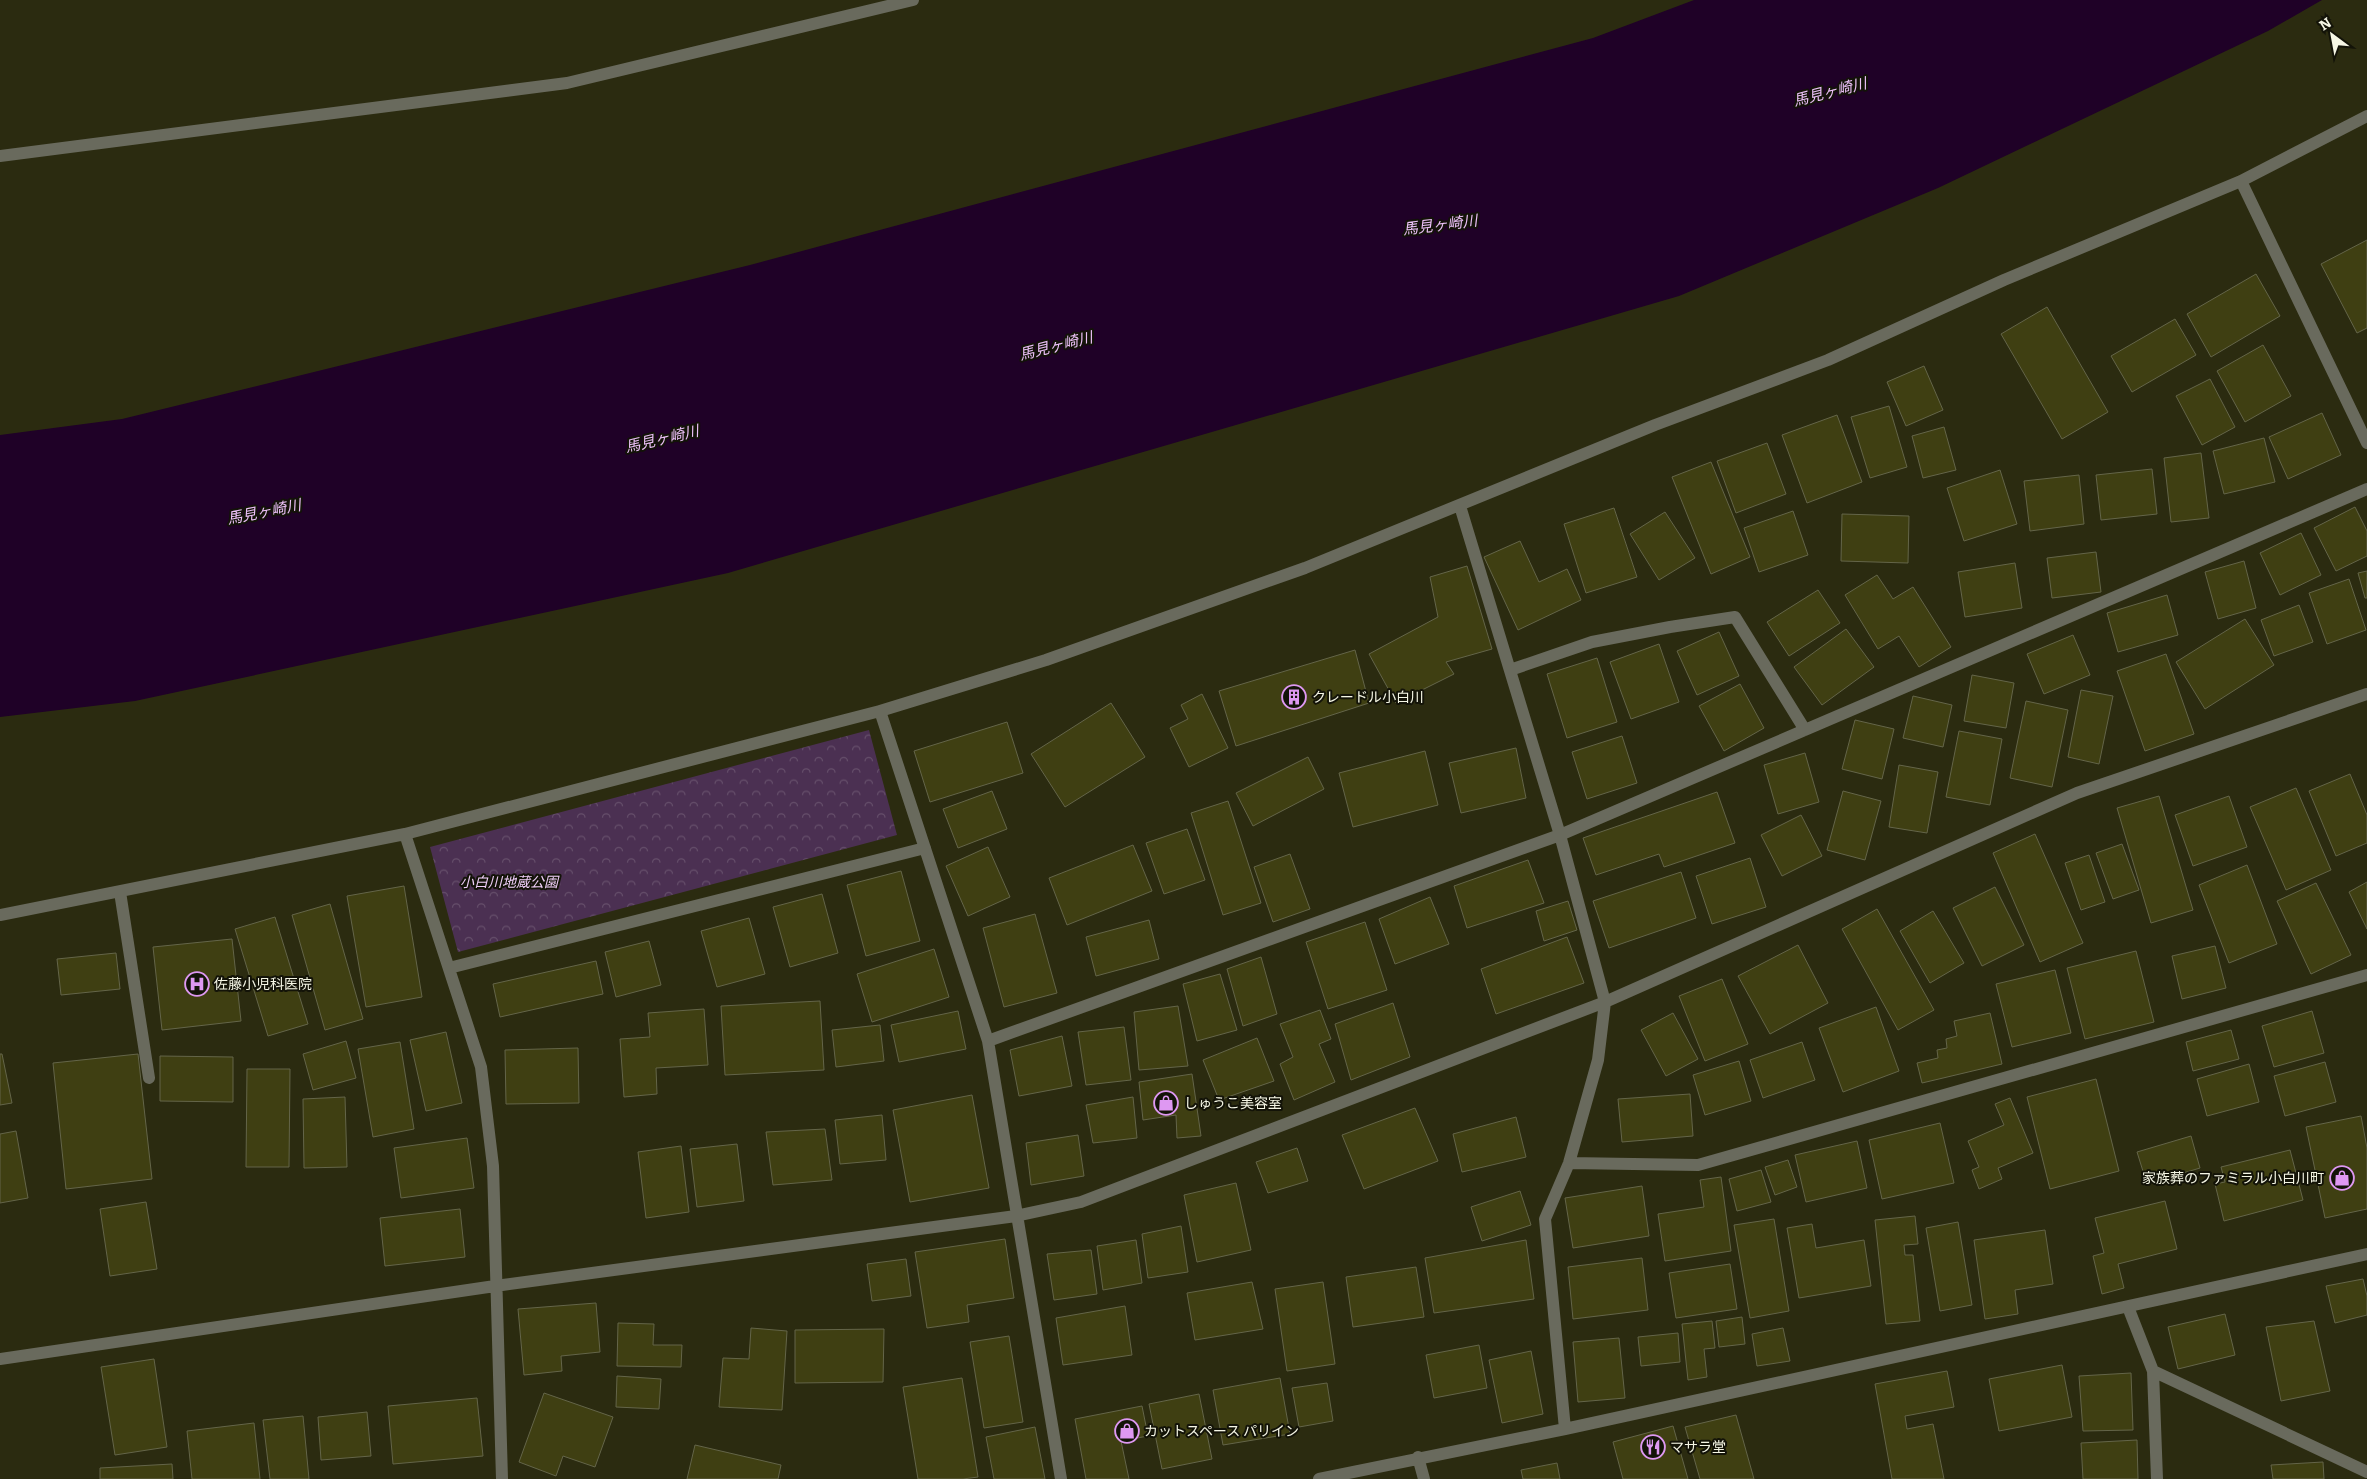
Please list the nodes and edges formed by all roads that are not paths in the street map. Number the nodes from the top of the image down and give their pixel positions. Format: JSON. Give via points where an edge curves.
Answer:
{"nodes":[{"id":1,"x":913,"y":0,"type":"edge"},
{"id":2,"x":2367,"y":116,"type":"edge"},
{"id":3,"x":0,"y":156,"type":"edge"},
{"id":4,"x":2241,"y":181,"type":"junction"},
{"id":5,"x":2367,"y":443,"type":"edge"},
{"id":6,"x":2367,"y":488,"type":"edge"},
{"id":7,"x":1460,"y":506,"type":"junction"},
{"id":8,"x":1510,"y":670,"type":"junction"},
{"id":9,"x":2367,"y":694,"type":"edge"},
{"id":10,"x":880,"y":711,"type":"junction"},
{"id":11,"x":1805,"y":730,"type":"junction"},
{"id":12,"x":405,"y":834,"type":"junction"},
{"id":13,"x":1560,"y":835,"type":"junction"},
{"id":14,"x":925,"y":848,"type":"junction"},
{"id":15,"x":120,"y":892,"type":"junction"},
{"id":16,"x":0,"y":915,"type":"edge"},
{"id":17,"x":449,"y":968,"type":"junction"},
{"id":18,"x":2367,"y":975,"type":"edge"},
{"id":19,"x":1605,"y":1002,"type":"junction"},
{"id":20,"x":988,"y":1041,"type":"junction"},
{"id":21,"x":149,"y":1078,"type":"dead end"},
{"id":22,"x":1569,"y":1163,"type":"junction"},
{"id":23,"x":1016,"y":1216,"type":"junction"},
{"id":24,"x":2367,"y":1254,"type":"edge"},
{"id":25,"x":495,"y":1286,"type":"junction"},
{"id":26,"x":2128,"y":1307,"type":"junction"},
{"id":27,"x":0,"y":1359,"type":"edge"},
{"id":28,"x":2153,"y":1371,"type":"junction"},
{"id":29,"x":1565,"y":1429,"type":"junction"},
{"id":30,"x":1418,"y":1457,"type":"junction"},
{"id":31,"x":2367,"y":1472,"type":"edge"},
{"id":32,"x":502,"y":1479,"type":"edge"},
{"id":33,"x":1061,"y":1479,"type":"edge"},
{"id":34,"x":1319,"y":1479,"type":"edge"},
{"id":35,"x":1424,"y":1479,"type":"edge"},
{"id":36,"x":2157,"y":1479,"type":"edge"}],
"edges":[{"from":1,"to":3,"type":"street","via":[[567,83]]},
{"from":2,"to":4,"type":"street"},
{"from":4,"to":5,"type":"street"},
{"from":4,"to":7,"type":"street","via":[[2004,280],[1828,360],[1654,424]]},
{"from":6,"to":11,"type":"street"},
{"from":7,"to":8,"type":"street"},
{"from":7,"to":10,"type":"street","via":[[1305,568],[1065,654]]},
{"from":8,"to":11,"type":"street","via":[[1592,642],[1735,618]]},
{"from":8,"to":13,"type":"street"},
{"from":9,"to":19,"type":"street","via":[[2077,793]]},
{"from":10,"to":12,"type":"street"},
{"from":10,"to":14,"type":"street"},
{"from":11,"to":13,"type":"street"},
{"from":12,"to":15,"type":"street"},
{"from":12,"to":17,"type":"street"},
{"from":13,"to":19,"type":"street"},
{"from":13,"to":20,"type":"street"},
{"from":14,"to":17,"type":"street"},
{"from":14,"to":20,"type":"street"},
{"from":15,"to":16,"type":"street"},
{"from":15,"to":21,"type":"street"},
{"from":17,"to":25,"type":"street","via":[[481,1067],[493,1166]]},
{"from":18,"to":22,"type":"street","via":[[1698,1165]]},
{"from":19,"to":22,"type":"street","via":[[1598,1060]]},
{"from":19,"to":23,"type":"street","via":[[1081,1202]]},
{"from":20,"to":23,"type":"street"},
{"from":22,"to":29,"type":"street","via":[[1545,1219]]},
{"from":23,"to":25,"type":"street"},
{"from":23,"to":33,"type":"street"},
{"from":24,"to":26,"type":"street"},
{"from":25,"to":27,"type":"street"},
{"from":25,"to":32,"type":"street"},
{"from":26,"to":28,"type":"street"},
{"from":26,"to":29,"type":"street"},
{"from":28,"to":31,"type":"street"},
{"from":28,"to":36,"type":"street"},
{"from":29,"to":30,"type":"street"},
{"from":30,"to":34,"type":"street"},
{"from":30,"to":35,"type":"street"}]}
